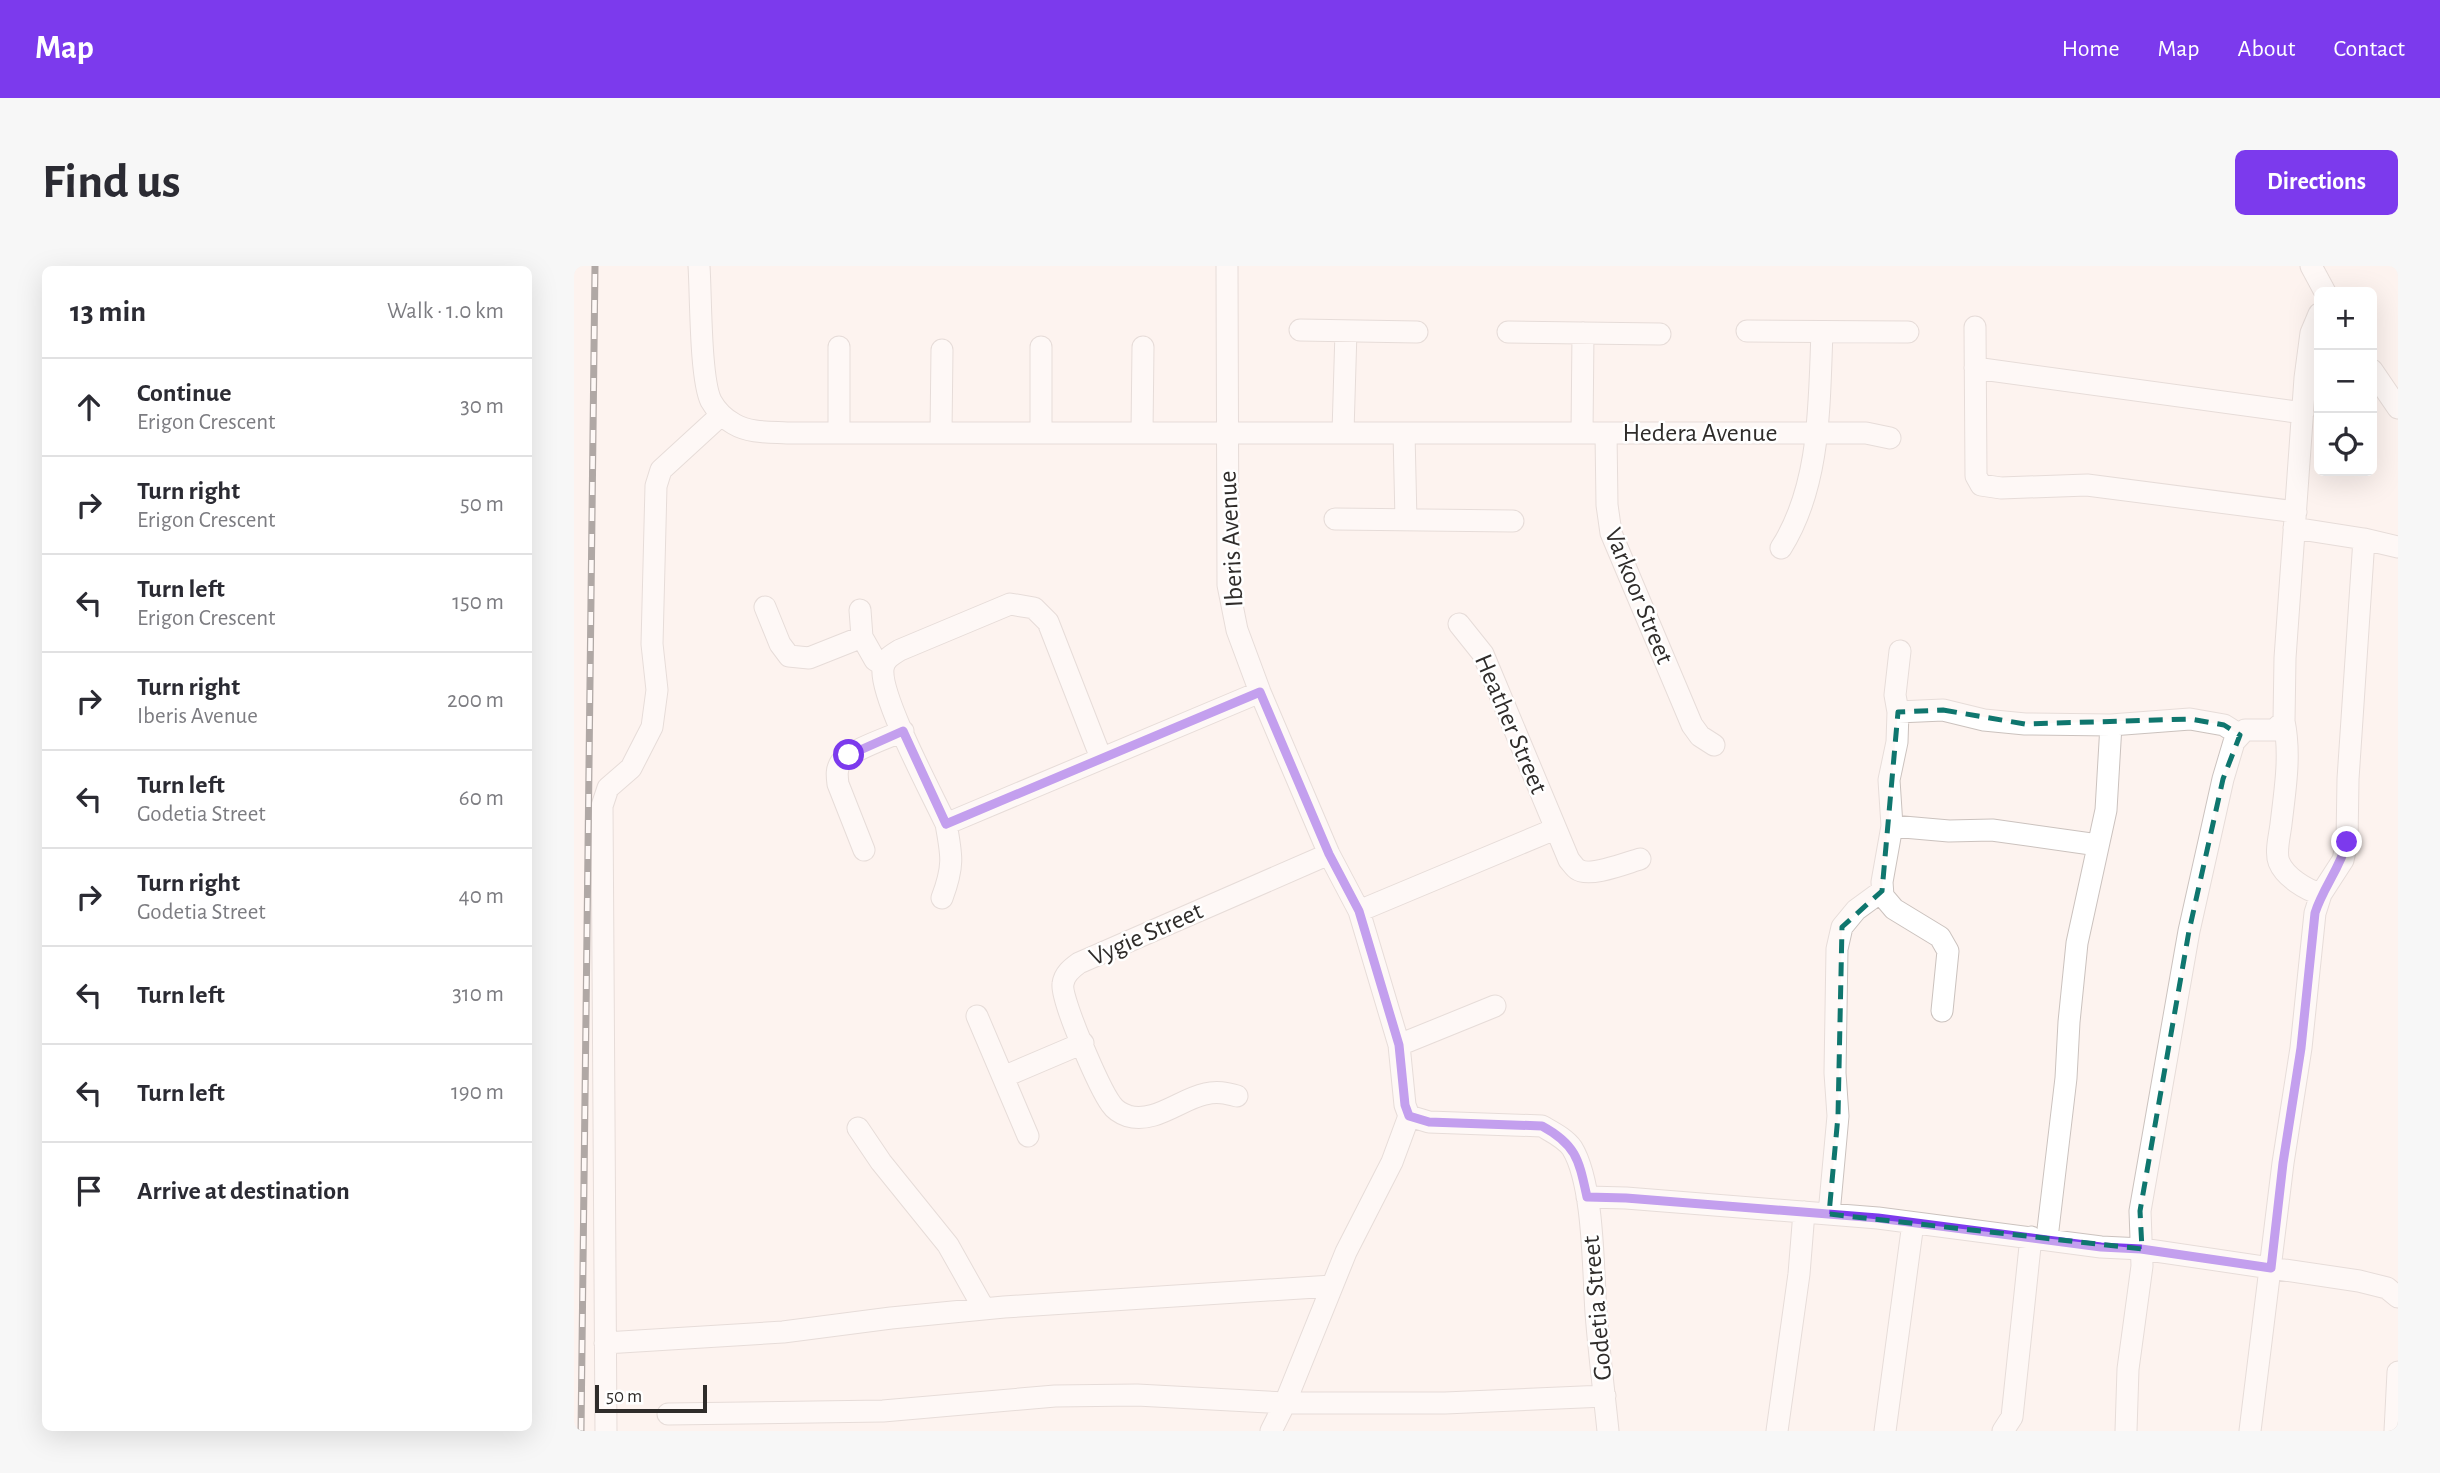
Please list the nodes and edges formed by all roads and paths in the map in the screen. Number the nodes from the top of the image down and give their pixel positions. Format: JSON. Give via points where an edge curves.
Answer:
{"nodes":[{"id":1,"x":699,"y":266,"type":"edge"},
{"id":2,"x":1227,"y":266,"type":"edge"},
{"id":3,"x":2311,"y":266,"type":"edge"},
{"id":4,"x":2322,"y":287,"type":"edge"},
{"id":5,"x":2314,"y":326,"type":"edge"},
{"id":6,"x":1975,"y":327,"type":"dead end"},
{"id":7,"x":1300,"y":330,"type":"dead end"},
{"id":8,"x":1346,"y":331,"type":"junction"},
{"id":9,"x":1748,"y":331,"type":"dead end"},
{"id":10,"x":1822,"y":331,"type":"junction"},
{"id":11,"x":1418,"y":332,"type":"dead end"},
{"id":12,"x":1508,"y":332,"type":"dead end"},
{"id":13,"x":1908,"y":332,"type":"dead end"},
{"id":14,"x":1583,"y":333,"type":"junction"},
{"id":15,"x":1660,"y":334,"type":"dead end"},
{"id":16,"x":839,"y":347,"type":"dead end"},
{"id":17,"x":1041,"y":347,"type":"dead end"},
{"id":18,"x":1143,"y":347,"type":"dead end"},
{"id":19,"x":942,"y":350,"type":"dead end"},
{"id":20,"x":1975,"y":368,"type":"junction"},
{"id":21,"x":2377,"y":377,"type":"edge"},
{"id":22,"x":2398,"y":408,"type":"edge"},
{"id":23,"x":2303,"y":413,"type":"junction"},
{"id":24,"x":721,"y":415,"type":"junction"},
{"id":25,"x":839,"y":432,"type":"junction"},
{"id":26,"x":941,"y":432,"type":"junction"},
{"id":27,"x":1041,"y":432,"type":"junction"},
{"id":28,"x":1142,"y":432,"type":"junction"},
{"id":29,"x":1343,"y":432,"type":"junction"},
{"id":30,"x":1227,"y":433,"type":"junction"},
{"id":31,"x":1404,"y":433,"type":"junction"},
{"id":32,"x":1582,"y":433,"type":"junction"},
{"id":33,"x":1606,"y":433,"type":"junction"},
{"id":34,"x":1818,"y":433,"type":"junction"},
{"id":35,"x":1890,"y":438,"type":"dead end"},
{"id":36,"x":1335,"y":519,"type":"dead end"},
{"id":37,"x":1405,"y":520,"type":"junction"},
{"id":38,"x":2295,"y":520,"type":"junction"},
{"id":39,"x":1513,"y":521,"type":"dead end"},
{"id":40,"x":2364,"y":539,"type":"junction"},
{"id":41,"x":2398,"y":547,"type":"edge"},
{"id":42,"x":1781,"y":548,"type":"dead end"},
{"id":43,"x":765,"y":607,"type":"dead end"},
{"id":44,"x":860,"y":610,"type":"dead end"},
{"id":45,"x":1459,"y":624,"type":"dead end"},
{"id":46,"x":862,"y":637,"type":"junction"},
{"id":47,"x":1900,"y":651,"type":"dead end"},
{"id":48,"x":883,"y":666,"type":"junction"},
{"id":49,"x":1260,"y":692,"type":"junction"},
{"id":50,"x":1898,"y":712,"type":"junction"},
{"id":51,"x":2284,"y":721,"type":"junction"},
{"id":52,"x":2111,"y":725,"type":"junction"},
{"id":53,"x":903,"y":731,"type":"junction"},
{"id":54,"x":2240,"y":736,"type":"junction"},
{"id":55,"x":1714,"y":745,"type":"dead end"},
{"id":56,"x":1101,"y":758,"type":"junction"},
{"id":57,"x":946,"y":824,"type":"junction"},
{"id":58,"x":1892,"y":826,"type":"junction"},
{"id":59,"x":1555,"y":829,"type":"junction"},
{"id":60,"x":2098,"y":845,"type":"junction"},
{"id":61,"x":864,"y":850,"type":"dead end"},
{"id":62,"x":1329,"y":854,"type":"junction"},
{"id":63,"x":1640,"y":859,"type":"dead end"},
{"id":64,"x":1882,"y":891,"type":"junction"},
{"id":65,"x":2321,"y":894,"type":"junction"},
{"id":66,"x":942,"y":898,"type":"dead end"},
{"id":67,"x":1359,"y":911,"type":"junction"},
{"id":68,"x":1494,"y":1006,"type":"dead end"},
{"id":69,"x":1942,"y":1011,"type":"dead end"},
{"id":70,"x":977,"y":1016,"type":"dead end"},
{"id":71,"x":1083,"y":1044,"type":"junction"},
{"id":72,"x":1399,"y":1045,"type":"junction"},
{"id":73,"x":1003,"y":1077,"type":"junction"},
{"id":74,"x":1237,"y":1096,"type":"dead end"},
{"id":75,"x":1409,"y":1116,"type":"junction"},
{"id":76,"x":858,"y":1128,"type":"dead end"},
{"id":77,"x":1028,"y":1136,"type":"dead end"},
{"id":78,"x":1587,"y":1197,"type":"junction"},
{"id":79,"x":1804,"y":1212,"type":"junction"},
{"id":80,"x":1829,"y":1214,"type":"junction"},
{"id":81,"x":1913,"y":1223,"type":"junction"},
{"id":82,"x":2039,"y":1238,"type":"junction"},
{"id":83,"x":2141,"y":1249,"type":"junction"},
{"id":84,"x":2271,"y":1268,"type":"junction"},
{"id":85,"x":1332,"y":1286,"type":"junction"},
{"id":86,"x":2398,"y":1297,"type":"edge"},
{"id":87,"x":984,"y":1309,"type":"junction"},
{"id":88,"x":605,"y":1343,"type":"junction"},
{"id":89,"x":2398,"y":1384,"type":"edge"},
{"id":90,"x":1605,"y":1396,"type":"junction"},
{"id":91,"x":1285,"y":1403,"type":"junction"},
{"id":92,"x":668,"y":1414,"type":"dead end"},
{"id":93,"x":2007,"y":1429,"type":"edge"},
{"id":94,"x":606,"y":1431,"type":"edge"},
{"id":95,"x":1271,"y":1431,"type":"edge"},
{"id":96,"x":1608,"y":1431,"type":"edge"},
{"id":97,"x":1777,"y":1431,"type":"edge"},
{"id":98,"x":1885,"y":1431,"type":"edge"},
{"id":99,"x":2126,"y":1431,"type":"edge"},
{"id":100,"x":2250,"y":1431,"type":"edge"},
{"id":101,"x":2395,"y":1431,"type":"edge"}],
"edges":[{"from":1,"to":24,"type":"street","via":[[706,382]]},
{"from":2,"to":30,"type":"street","name":"Iberis Avenue"},
{"from":3,"to":4,"type":"street"},
{"from":5,"to":23,"type":"street"},
{"from":6,"to":20,"type":"street"},
{"from":7,"to":8,"type":"street"},
{"from":8,"to":11,"type":"street"},
{"from":8,"to":29,"type":"street"},
{"from":9,"to":10,"type":"street"},
{"from":10,"to":13,"type":"street"},
{"from":10,"to":34,"type":"street"},
{"from":12,"to":14,"type":"street"},
{"from":14,"to":15,"type":"street"},
{"from":14,"to":32,"type":"street"},
{"from":16,"to":25,"type":"street"},
{"from":17,"to":27,"type":"street"},
{"from":18,"to":28,"type":"street"},
{"from":19,"to":26,"type":"street"},
{"from":20,"to":23,"type":"street"},
{"from":20,"to":38,"type":"street","via":[[1976,476],[1981,485],[2087,485]]},
{"from":21,"to":22,"type":"street"},
{"from":23,"to":38,"type":"street"},
{"from":24,"to":25,"type":"street","name":"Hedera Avenue","via":[[746,430]]},
{"from":24,"to":88,"type":"street","via":[[661,470],[656,486],[652,644],[657,690],[652,727],[631,768],[608,788],[602,806]]},
{"from":25,"to":26,"type":"street","name":"Hedera Avenue"},
{"from":26,"to":27,"type":"street","name":"Hedera Avenue"},
{"from":27,"to":28,"type":"street","name":"Hedera Avenue"},
{"from":28,"to":30,"type":"street","name":"Hedera Avenue"},
{"from":29,"to":30,"type":"street","name":"Hedera Avenue"},
{"from":29,"to":31,"type":"street","name":"Hedera Avenue"},
{"from":30,"to":49,"type":"street","name":"Iberis Avenue","via":[[1228,585],[1237,630]]},
{"from":31,"to":32,"type":"street","name":"Hedera Avenue"},
{"from":31,"to":37,"type":"street"},
{"from":32,"to":33,"type":"street","name":"Hedera Avenue"},
{"from":33,"to":34,"type":"street","name":"Hedera Avenue"},
{"from":33,"to":55,"type":"street","name":"Varkoor Street","via":[[1611,533],[1692,725]]},
{"from":34,"to":35,"type":"street","name":"Hedera Avenue"},
{"from":34,"to":42,"type":"street","via":[[1800,511]]},
{"from":36,"to":37,"type":"street"},
{"from":37,"to":39,"type":"street"},
{"from":38,"to":40,"type":"street"},
{"from":38,"to":51,"type":"street"},
{"from":40,"to":41,"type":"street"},
{"from":40,"to":65,"type":"street","via":[[2347,842],[2343,860]]},
{"from":43,"to":46,"type":"street","via":[[779,644],[793,657],[808,658]]},
{"from":44,"to":46,"type":"street"},
{"from":45,"to":59,"type":"street","name":"Heather Street","via":[[1483,654]]},
{"from":46,"to":48,"type":"street"},
{"from":47,"to":50,"type":"street","via":[[1895,695]]},
{"from":48,"to":53,"type":"street","via":[[883,679]]},
{"from":48,"to":56,"type":"street","via":[[900,650],[1010,604],[1034,608],[1048,622]]},
{"from":49,"to":56,"type":"street"},
{"from":49,"to":62,"type":"street","name":"Iberis Avenue"},
{"from":50,"to":52,"type":"street","via":[[1943,710],[1998,722]]},
{"from":50,"to":58,"type":"street","via":[[1889,780]]},
{"from":51,"to":54,"type":"street","via":[[2274,730],[2245,730]]},
{"from":51,"to":65,"type":"street","via":[[2286,779],[2278,860],[2286,872]]},
{"from":52,"to":54,"type":"street","via":[[2190,719],[2224,725]]},
{"from":52,"to":60,"type":"street","via":[[2106,810]]},
{"from":53,"to":57,"type":"street"},
{"from":53,"to":61,"type":"street","via":[[849,755],[836,773]]},
{"from":54,"to":83,"type":"street","via":[[2223,779],[2189,931],[2140,1211]]},
{"from":56,"to":57,"type":"street"},
{"from":57,"to":66,"type":"street","via":[[951,876]]},
{"from":58,"to":60,"type":"street","via":[[1992,830]]},
{"from":58,"to":64,"type":"street"},
{"from":59,"to":63,"type":"street","name":"Heather Street","via":[[1569,860],[1583,872]]},
{"from":59,"to":67,"type":"street","name":"Heather Street"},
{"from":60,"to":82,"type":"street","via":[[2077,943],[2066,1078]]},
{"from":62,"to":67,"type":"street","name":"Iberis Avenue"},
{"from":62,"to":71,"type":"street","name":"Vygie Street","via":[[1072,968],[1063,983],[1063,994]]},
{"from":64,"to":69,"type":"street","via":[[1894,909],[1940,937],[1948,951]]},
{"from":64,"to":80,"type":"street","via":[[1842,927],[1837,949],[1838,1116]]},
{"from":65,"to":84,"type":"street"},
{"from":67,"to":72,"type":"street","name":"Iberis Avenue"},
{"from":68,"to":72,"type":"street"},
{"from":70,"to":73,"type":"street"},
{"from":71,"to":73,"type":"street"},
{"from":71,"to":74,"type":"street","name":"Vygie Street","via":[[1111,1105],[1128,1116],[1151,1116],[1203,1094],[1220,1091]]},
{"from":72,"to":75,"type":"street","name":"Iberis Avenue"},
{"from":73,"to":77,"type":"street"},
{"from":75,"to":78,"type":"street","name":"Godetia Street","via":[[1429,1122],[1542,1126],[1571,1147]]},
{"from":75,"to":85,"type":"street"},
{"from":76,"to":87,"type":"street","via":[[948,1245]]},
{"from":78,"to":79,"type":"street"},
{"from":78,"to":90,"type":"street","name":"Godetia Street"},
{"from":79,"to":80,"type":"street"},
{"from":79,"to":97,"type":"street"},
{"from":80,"to":81,"type":"street"},
{"from":81,"to":82,"type":"street"},
{"from":81,"to":98,"type":"street"},
{"from":82,"to":83,"type":"street"},
{"from":82,"to":93,"type":"street"},
{"from":83,"to":84,"type":"street"},
{"from":83,"to":99,"type":"street"},
{"from":84,"to":86,"type":"street","via":[[2359,1281],[2387,1288]]},
{"from":84,"to":100,"type":"street"},
{"from":85,"to":87,"type":"street"},
{"from":85,"to":91,"type":"street"},
{"from":87,"to":88,"type":"street","via":[[783,1332]]},
{"from":88,"to":94,"type":"street"},
{"from":89,"to":101,"type":"street"},
{"from":90,"to":91,"type":"street","via":[[1446,1403]]},
{"from":90,"to":96,"type":"street","name":"Godetia Street"},
{"from":91,"to":92,"type":"street","via":[[1137,1395],[883,1411]]},
{"from":91,"to":95,"type":"street"}]}
